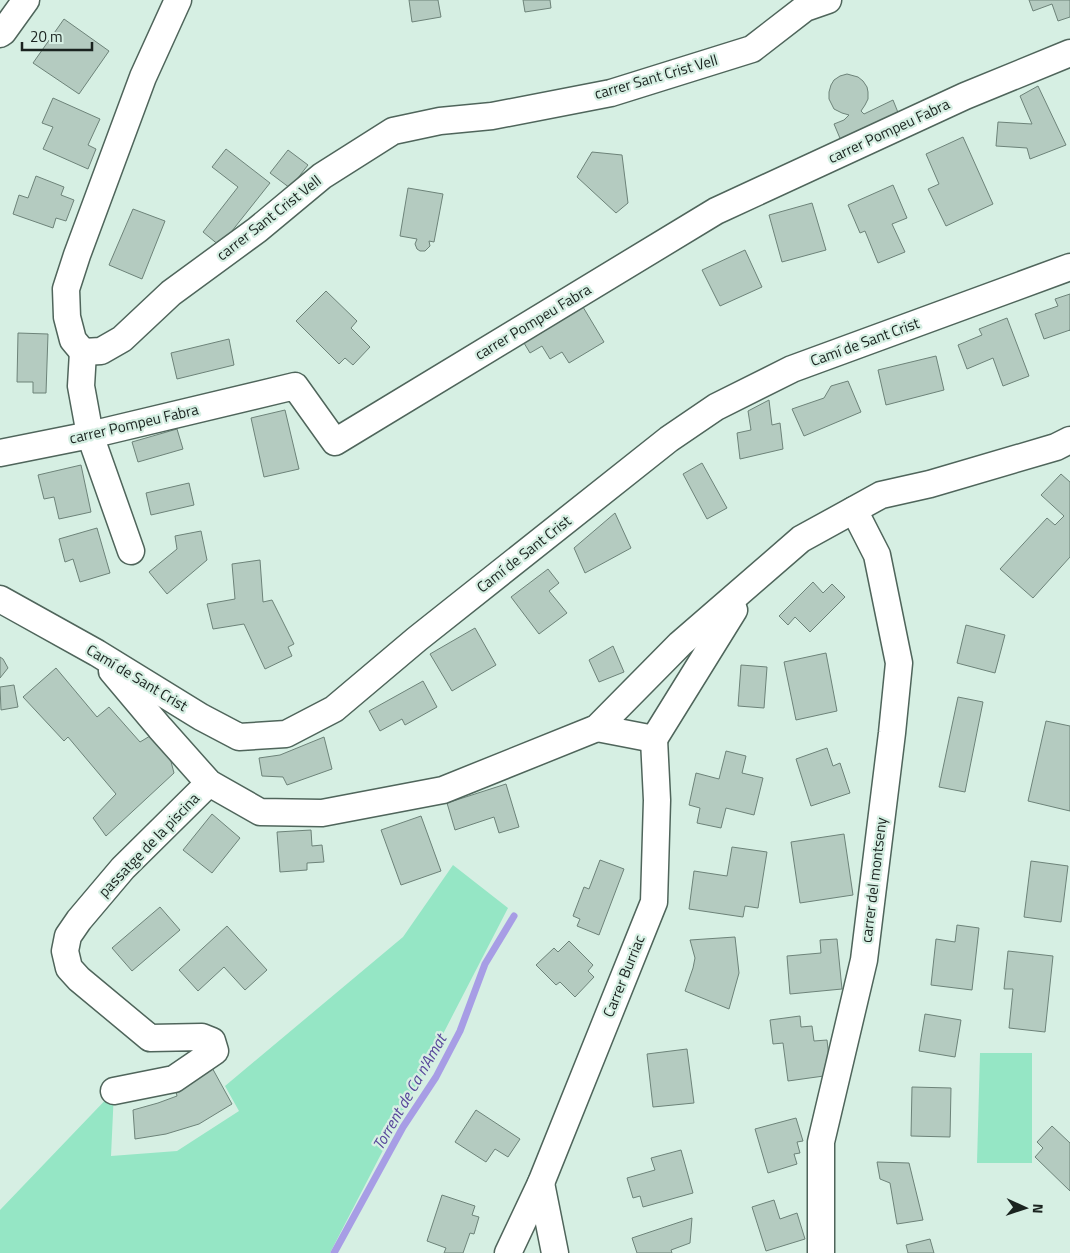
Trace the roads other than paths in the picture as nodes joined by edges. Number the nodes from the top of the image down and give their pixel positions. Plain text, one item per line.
1 (26, 0) edge
2 (178, 0) edge
3 (828, 0) edge
4 (0, 34) edge
5 (1070, 53) edge
6 (1070, 267) edge
7 (83, 352) junction
8 (90, 435) junction
9 (1070, 440) edge
10 (0, 453) edge
11 (854, 510) junction
12 (131, 551) dead end
13 (0, 598) edge
14 (730, 601) junction
15 (97, 653) junction
16 (668, 656) junction
17 (696, 672) junction
18 (597, 728) junction
19 (654, 740) junction
20 (209, 783) junction
21 (114, 1092) dead end
22 (541, 1183) junction
23 (508, 1253) edge
24 (555, 1253) edge
25 (821, 1253) edge

1 - 4 street
2 - 7 street
3 - 7 street, carrer Sant Crist Vell
5 - 8 street, carrer Pompeu Fabra
6 - 15 street, Camí de Sant Crist
7 - 8 street
8 - 10 street, carrer Pompeu Fabra
8 - 12 street
9 - 11 street
11 - 14 street
11 - 25 street, carrer del montseny
13 - 15 street, Camí de Sant Crist
14 - 16 street
14 - 17 street
15 - 20 street
16 - 17 street
16 - 18 street
17 - 19 street
18 - 19 street
18 - 20 street
19 - 22 street, Carrer Burriac
20 - 21 street, passatge de la piscina
22 - 23 street, Carrer Burriac
22 - 24 street

